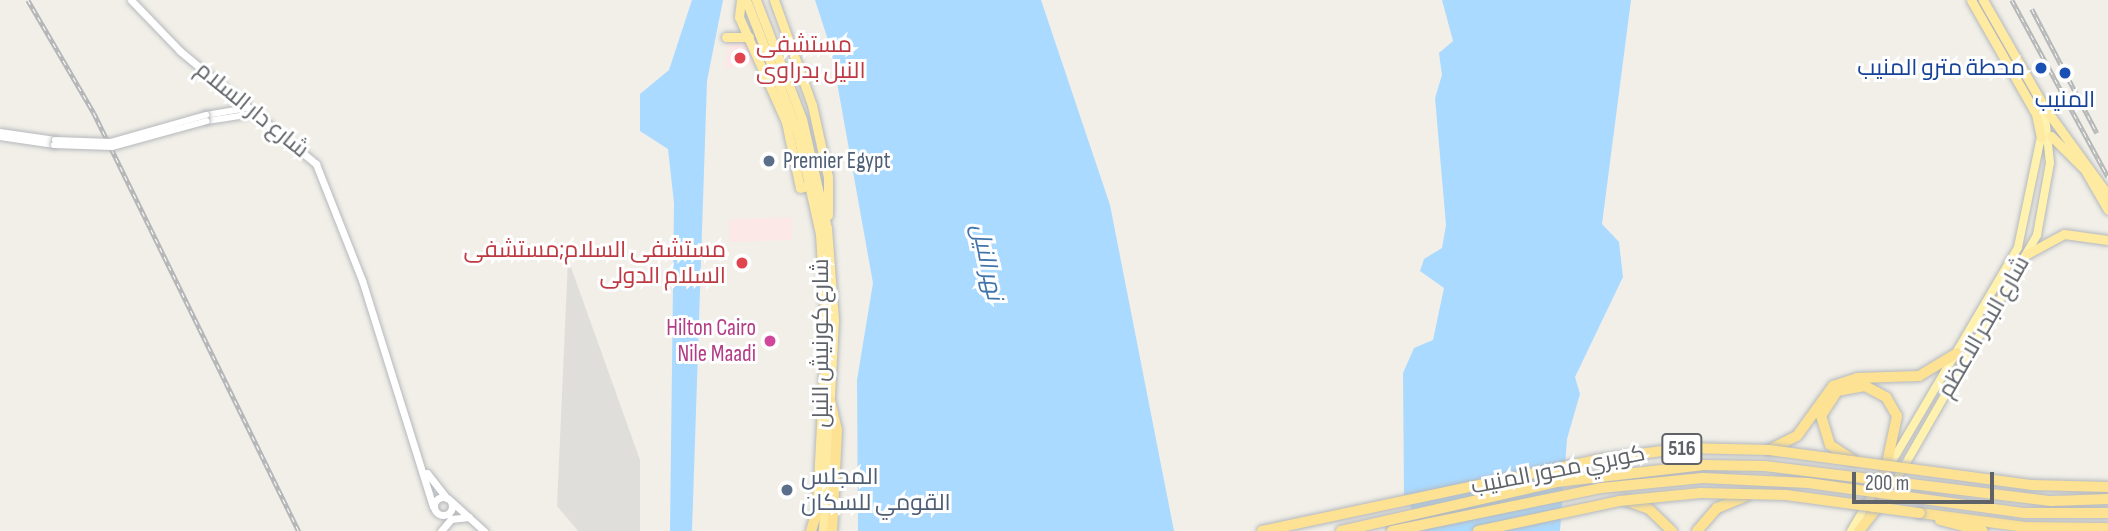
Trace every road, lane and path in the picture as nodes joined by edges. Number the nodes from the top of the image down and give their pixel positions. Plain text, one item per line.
1 (131, 0) edge
2 (743, 0) edge
3 (755, 0) edge
4 (774, 0) edge
5 (1971, 0) edge
6 (1983, 0) edge
7 (726, 37) dead end
8 (749, 37) junction
9 (2044, 107) junction
10 (249, 111) junction
11 (0, 135) edge
12 (2046, 136) junction
13 (806, 146) junction
14 (812, 185) junction
15 (2108, 195) edge
16 (2108, 210) edge
17 (2028, 221) junction
18 (2040, 226) junction
19 (827, 228) junction
20 (2108, 240) edge
21 (2021, 241) junction
22 (2030, 250) junction
23 (1956, 354) junction
24 (830, 400) junction
25 (1927, 406) junction
26 (1936, 412) junction
27 (1918, 420) junction
28 (1927, 425) junction
29 (1769, 450) junction
30 (1854, 461) junction
31 (421, 464) junction
32 (1884, 477) junction
33 (2108, 487) edge
34 (1763, 493) junction
35 (1888, 494) junction
36 (448, 498) junction
37 (2108, 499) edge
38 (1619, 501) junction
39 (434, 508) junction
40 (817, 511) joint
41 (1920, 513) junction
42 (2108, 513) edge
43 (470, 517) junction
44 (2108, 528) edge
45 (1669, 529) edge
46 (440, 531) edge
47 (484, 531) edge
48 (813, 531) edge
49 (824, 531) edge
50 (832, 531) edge
51 (1262, 531) edge
52 (1341, 531) edge
53 (1392, 531) edge
54 (1478, 531) edge
55 (1698, 531) edge
56 (1851, 531) edge
57 (1858, 531) edge
58 (1864, 531) edge
59 (1983, 531) edge

1 - 10 main road, شارع دار السلام
2 - 8 highway
2 - 13 highway, شارع كورنيش النيل
3 - 13 highway, شارع كورنيش النيل
4 - 19 highway
5 - 12 highway
6 - 9 highway
7 - 8 highway
8 - 14 highway
9 - 12 main road, شارع البحر الاعظم
9 - 15 highway
10 - 11 street, bridge
10 - 31 main road, شارع دار السلام
12 - 16 highway
12 - 17 main road, شارع البحر الاعظم
12 - 18 main road, شارع البحر الاعظم
13 - 14 highway, شارع كورنيش النيل
13 - 19 highway, شارع كورنيش النيل
14 - 40 highway, شارع كورنيش النيل
17 - 18 main road
17 - 21 main road, شارع البحر الاعظم
18 - 22 main road, شارع البحر الاعظم
19 - 24 highway, شارع كورنيش النيل
20 - 22 highway
21 - 22 main road
21 - 23 main road, شارع البحر الاعظم
22 - 26 main road, شارع البحر الاعظم
23 - 25 main road, شارع البحر الاعظم
23 - 29 highway
24 - 49 highway, شارع كورنيش النيل
24 - 50 highway
25 - 26 main road
25 - 27 main road, شارع البحر الاعظم
26 - 28 main road, شارع البحر الاعظم
27 - 28 main road
27 - 32 main road, شارع البحر الاعظم
28 - 35 main road, شارع البحر الاعظم
29 - 30 highway, كوبري محور المنيب / 516, bridge
29 - 51 highway, كوبري محور المنيب / 516, bridge
30 - 32 highway
30 - 33 highway, كوبري محور المنيب / 516, bridge
31 - 36 main road, شارع دار السلام
31 - 39 main road, شارع دار السلام
32 - 56 main road, شارع البحر الاعظم
34 - 38 highway, كوبري محور المنيب / 516, bridge
34 - 41 highway, كوبري محور المنيب / 516, bridge
34 - 55 highway, bridge
35 - 57 highway
35 - 58 main road, شارع البحر الاعظم
36 - 39 main road
36 - 39 main road
36 - 43 main road, شارع دار السلام
37 - 52 highway, كوبري محور المنيب / 516, bridge
38 - 45 highway
38 - 54 highway, كوبري محور المنيب / 516, bridge
39 - 46 main road, شارع دار السلام
40 - 48 highway
41 - 44 highway, كوبري محور المنيب / 516
41 - 59 highway
42 - 53 highway, كوبري محور المنيب / 516, bridge
43 - 46 main road
43 - 47 main road, شارع دار السلام

